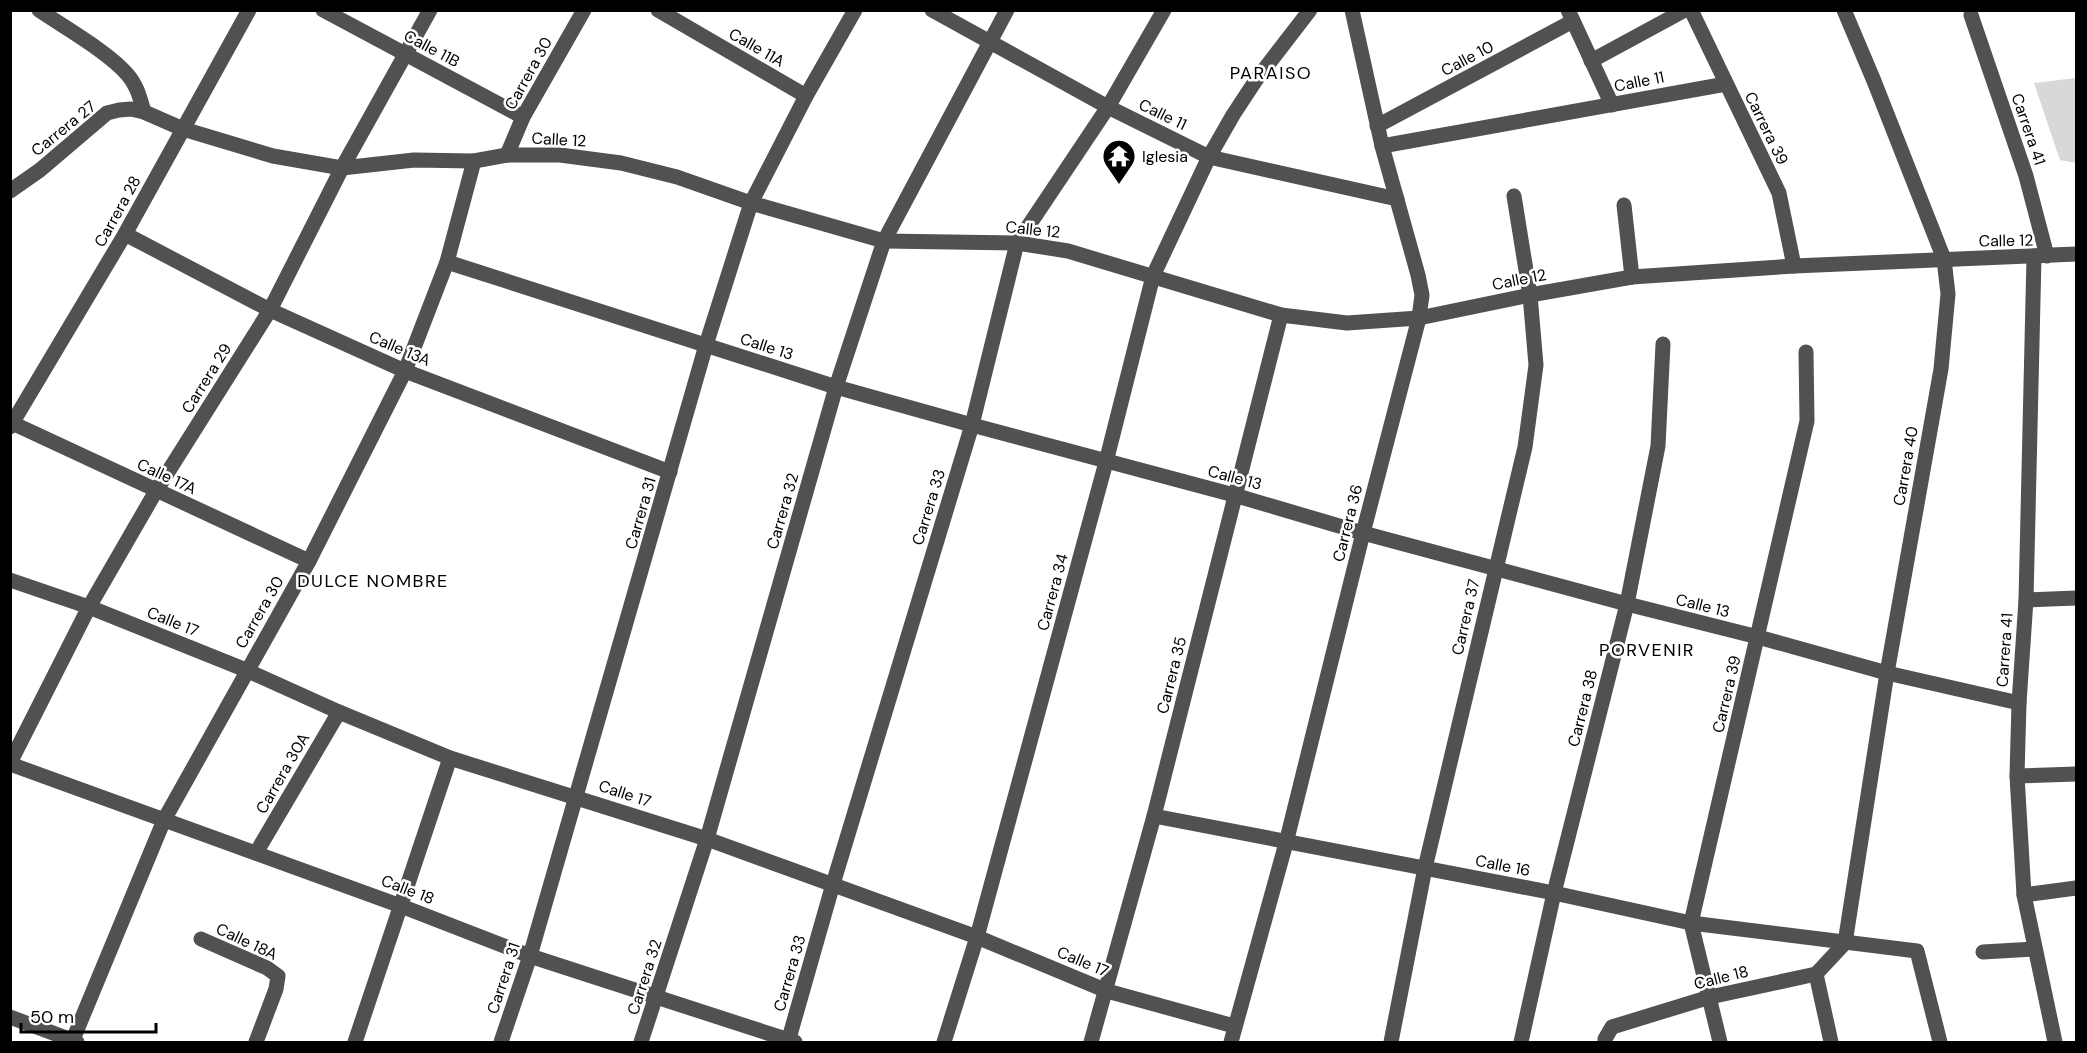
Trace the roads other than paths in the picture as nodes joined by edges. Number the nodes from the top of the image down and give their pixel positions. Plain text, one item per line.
1 (39, 10) edge
2 (249, 10) edge
3 (323, 10) edge
4 (430, 10) edge
5 (584, 10) edge
6 (658, 10) edge
7 (855, 10) edge
8 (932, 10) edge
9 (1007, 10) edge
10 (1164, 10) edge
11 (1352, 10) edge
12 (1685, 10) edge
13 (1691, 10) edge
14 (1844, 10) edge
15 (1305, 12) edge
16 (1971, 15) dead end
17 (61, 16) edge
18 (1570, 16) edge
19 (989, 42) junction
20 (406, 54) junction
21 (1591, 61) junction
22 (1726, 84) junction
23 (806, 96) junction
24 (1612, 105) junction
25 (1108, 107) junction
26 (144, 112) junction
27 (523, 117) junction
28 (1377, 126) junction
29 (183, 129) junction
30 (1382, 146) junction
31 (507, 155) junction
32 (1209, 157) junction
33 (474, 161) junction
34 (342, 168) junction
35 (10, 191) edge
36 (1514, 196) dead end
37 (1397, 198) junction
38 (751, 203) junction
39 (1624, 206) dead end
40 (126, 234) junction
41 (884, 241) junction
42 (1017, 243) junction
43 (2076, 255) edge
44 (2041, 257) junction
45 (1944, 259) junction
46 (447, 262) junction
47 (1794, 266) junction
48 (1153, 276) junction
49 (1632, 277) junction
50 (1530, 295) junction
51 (270, 310) junction
52 (1281, 315) junction
53 (1419, 318) junction
54 (1663, 344) dead end
55 (706, 345) junction
56 (1806, 352) dead end
57 (405, 371) junction
58 (836, 387) junction
59 (11, 424) edge
60 (972, 425) junction
61 (1106, 462) junction
62 (670, 472) junction
63 (156, 491) junction
64 (1234, 495) junction
65 (1363, 533) junction
66 (309, 561) junction
67 (1494, 569) junction
68 (10, 580) edge
69 (2076, 598) edge
70 (2026, 600) junction
71 (1627, 604) junction
72 (89, 608) junction
73 (1758, 637) junction
74 (246, 670) junction
75 (1887, 673) junction
76 (2019, 703) junction
77 (339, 712) junction
78 (450, 758) junction
79 (10, 763) edge
80 (2076, 774) edge
81 (2017, 776) junction
82 (576, 796) junction
83 (1154, 816) junction
84 (164, 820) junction
85 (707, 839) junction
86 (1286, 843) junction
87 (256, 853) junction
88 (1425, 868) junction
89 (832, 884) junction
90 (2076, 888) edge
91 (1554, 893) junction
92 (2024, 895) junction
93 (401, 906) junction
94 (1691, 923) junction
95 (977, 937) junction
96 (201, 939) dead end
97 (1845, 943) junction
98 (2035, 949) junction
99 (1983, 952) dead end
100 (530, 956) junction
101 (1816, 974) junction
102 (1107, 991) junction
103 (657, 997) junction
104 (1710, 997) junction
105 (10, 1017) edge
106 (1234, 1026) junction
107 (74, 1042) edge
108 (256, 1042) edge
109 (355, 1042) edge
110 (501, 1042) edge
111 (641, 1042) edge
112 (790, 1042) edge
113 (944, 1042) edge
114 (1091, 1042) edge
115 (1231, 1042) edge
116 (1391, 1042) edge
117 (1521, 1042) edge
118 (1605, 1042) edge
119 (1720, 1042) edge
120 (1831, 1042) edge
121 (1940, 1042) edge
122 (2055, 1042) edge

1 - 17 street
2 - 29 street, Carrera 28
3 - 20 street, Calle 11B
4 - 20 street, Carrera 29
5 - 27 street, Carrera 30
6 - 23 street, Calle 11A
7 - 23 street, Carrera 31
8 - 19 street, Calle 11
9 - 19 street, Carrera 32
10 - 25 street, Carrera 33
11 - 28 street, Carrera 36
12 - 21 street
13 - 22 street, Carrera 39
14 - 45 street, Carrera 40
15 - 32 street, Carrera 34
16 - 44 street, Carrera 41
17 - 26 street
18 - 21 street
18 - 28 street, Calle 10
19 - 25 street, Calle 11
19 - 41 street, Carrera 32
20 - 27 street, Calle 11B
20 - 34 street, Carrera 29
21 - 24 street
22 - 24 street, Calle 11
22 - 47 street, Carrera 39
23 - 38 street, Carrera 31
24 - 30 street, Calle 11
25 - 32 street, Calle 11
25 - 42 street, Carrera 33
26 - 29 street, Calle 12
26 - 35 street, Carrera 27
27 - 31 street, Carrera 30
28 - 30 street, Carrera 36
29 - 34 street, Calle 12
29 - 40 street, Carrera 28
30 - 37 street, Carrera 36
31 - 33 street, Calle 12
31 - 38 street, Calle 12
32 - 37 street, Calle 11
32 - 48 street, Carrera 34
33 - 34 street, Calle 12
33 - 46 street, Carrera 30
34 - 51 street, Carrera 29
36 - 50 street, Carrera 37
37 - 53 street, Carrera 36
38 - 41 street, Calle 12
38 - 55 street, Carrera 31
39 - 49 street
40 - 51 street, Calle 13A
40 - 59 street, Carrera 28
41 - 42 street, Calle 12
41 - 58 street, Carrera 32
42 - 48 street, Calle 12
42 - 60 street, Carrera 33
43 - 44 street, Calle 12
44 - 45 street, Calle 12
44 - 70 street, Carrera 41
45 - 47 street, Calle 12
45 - 75 street, Carrera 40
46 - 55 street, Calle 13
46 - 57 street, Carrera 30
47 - 49 street, Calle 12
48 - 52 street, Calle 12
48 - 61 street, Carrera 34
49 - 50 street, Calle 12
50 - 53 street, Calle 12
50 - 67 street, Carrera 37
51 - 57 street, Calle 13A
51 - 63 street, Carrera 29
52 - 53 street, Calle 12
52 - 64 street, Carrera 35
53 - 65 street, Carrera 36
54 - 71 street, Carrera 38
55 - 58 street, Calle 13
55 - 62 street, Carrera 31
56 - 73 street, Carrera 39
57 - 62 street, Calle 13A
57 - 66 street, Carrera 30
58 - 60 street, Calle 13
58 - 85 street, Carrera 32
59 - 63 street, Calle 17A
60 - 61 street, Calle 13
60 - 89 street, Carrera 33
61 - 64 street, Calle 13
61 - 95 street, Carrera 34
62 - 82 street, Carrera 31
63 - 66 street, Calle 17A
63 - 72 street, Carrera 29
64 - 65 street, Calle 13
64 - 83 street, Carrera 35
65 - 67 street, Calle 13
65 - 86 street, Carrera 36
66 - 74 street, Carrera 30
67 - 71 street, Calle 13
67 - 88 street, Carrera 37
68 - 72 street, Calle 17
69 - 70 street
70 - 76 street, Carrera 41
71 - 73 street, Calle 13
71 - 91 street, Carrera 38
72 - 74 street, Calle 17
72 - 79 street, Carrera 29
73 - 75 street, Calle 13
73 - 94 street, Carrera 39
74 - 77 street, Calle 17
74 - 84 street, Carrera 30
75 - 76 street, Calle 13
75 - 97 street, Carrera 40
76 - 81 street, Carrera 41
77 - 78 street, Calle 17
77 - 87 street, Carrera 30A
78 - 82 street, Calle 17
78 - 93 street
79 - 84 street, Calle 18
80 - 81 street
81 - 92 street, Carrera 41
82 - 85 street, Calle 17
82 - 100 street, Carrera 31
83 - 86 street, Calle 16
83 - 102 street, Carrera 35
84 - 87 street, Calle 18
84 - 107 street, Carrera 30
85 - 89 street, Calle 17
85 - 103 street, Carrera 32
86 - 88 street, Calle 16
86 - 106 street, Carrera 36
87 - 93 street, Calle 18
88 - 91 street, Calle 16
88 - 116 street, Carrera 37
89 - 95 street, Calle 17
89 - 112 street, Carrera 33
90 - 92 street
91 - 94 street, Calle 16
91 - 117 street, Carrera 38
92 - 98 street, Carrera 41
93 - 100 street, Calle 18
93 - 109 street
94 - 97 street, Calle 16
94 - 104 street, Carrera 39
95 - 102 street, Calle 17
95 - 113 street, Carrera 34
96 - 108 street, Calle 18A
97 - 101 street
97 - 121 street, Calle 16
98 - 99 street
98 - 122 street, Carrera 41
100 - 103 street, Calle 18
100 - 110 street, Carrera 31
101 - 104 street, Calle 18
101 - 120 street
102 - 106 street, Calle 17
102 - 114 street, Carrera 35
103 - 111 street, Carrera 32
103 - 112 street, Calle 18
104 - 118 street, Calle 18
104 - 119 street, Carrera 39
105 - 107 street
106 - 115 street, Carrera 36

